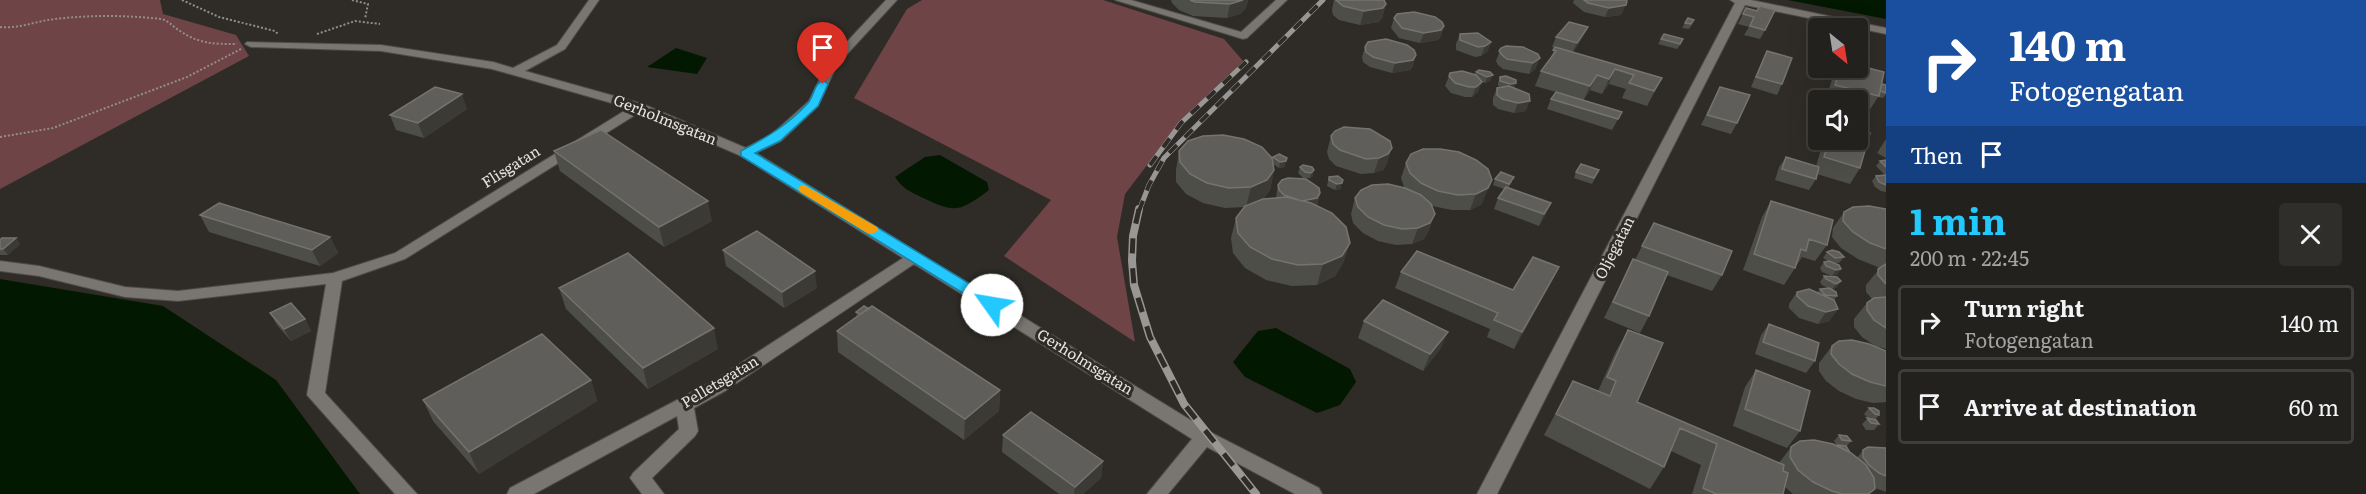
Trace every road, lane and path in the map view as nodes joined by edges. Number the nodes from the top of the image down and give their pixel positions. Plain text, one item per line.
1 (182, 0) edge
2 (352, 0) edge
3 (594, 0) edge
4 (892, 0) edge
5 (1120, 0) edge
6 (1282, 0) edge
7 (1739, 1) edge
8 (365, 19) junction
9 (380, 24) dead end
10 (0, 27) edge
11 (1886, 30) edge
12 (251, 44) junction
13 (292, 46) junction
14 (516, 71) junction
15 (639, 107) junction
16 (0, 137) edge
17 (746, 153) junction
18 (915, 257) junction
19 (0, 266) edge
20 (335, 278) junction
21 (684, 404) junction
22 (1204, 437) junction
23 (407, 494) edge
24 (517, 494) edge
25 (654, 494) edge
26 (1157, 494) edge
27 (1312, 494) edge
28 (1487, 494) edge

1 - 13 path
2 - 8 path
3 - 14 lane
4 - 17 lane
5 - 6 lane
7 - 11 lane
7 - 28 lane, Oljegatan
8 - 9 path
8 - 13 path
10 - 12 path
12 - 13 lane, Gerholmsgatan
12 - 16 path
13 - 14 lane, Gerholmsgatan
14 - 15 lane, Gerholmsgatan
15 - 17 lane, Gerholmsgatan
15 - 20 lane, Flisgatan
17 - 18 lane, Gerholmsgatan
18 - 21 lane, Pelletsgatan
18 - 22 lane, Gerholmsgatan
19 - 20 lane, Flisgatan
20 - 23 lane
21 - 24 lane, Pelletsgatan
21 - 25 lane
22 - 26 lane
22 - 27 lane, Gerholmsgatan

